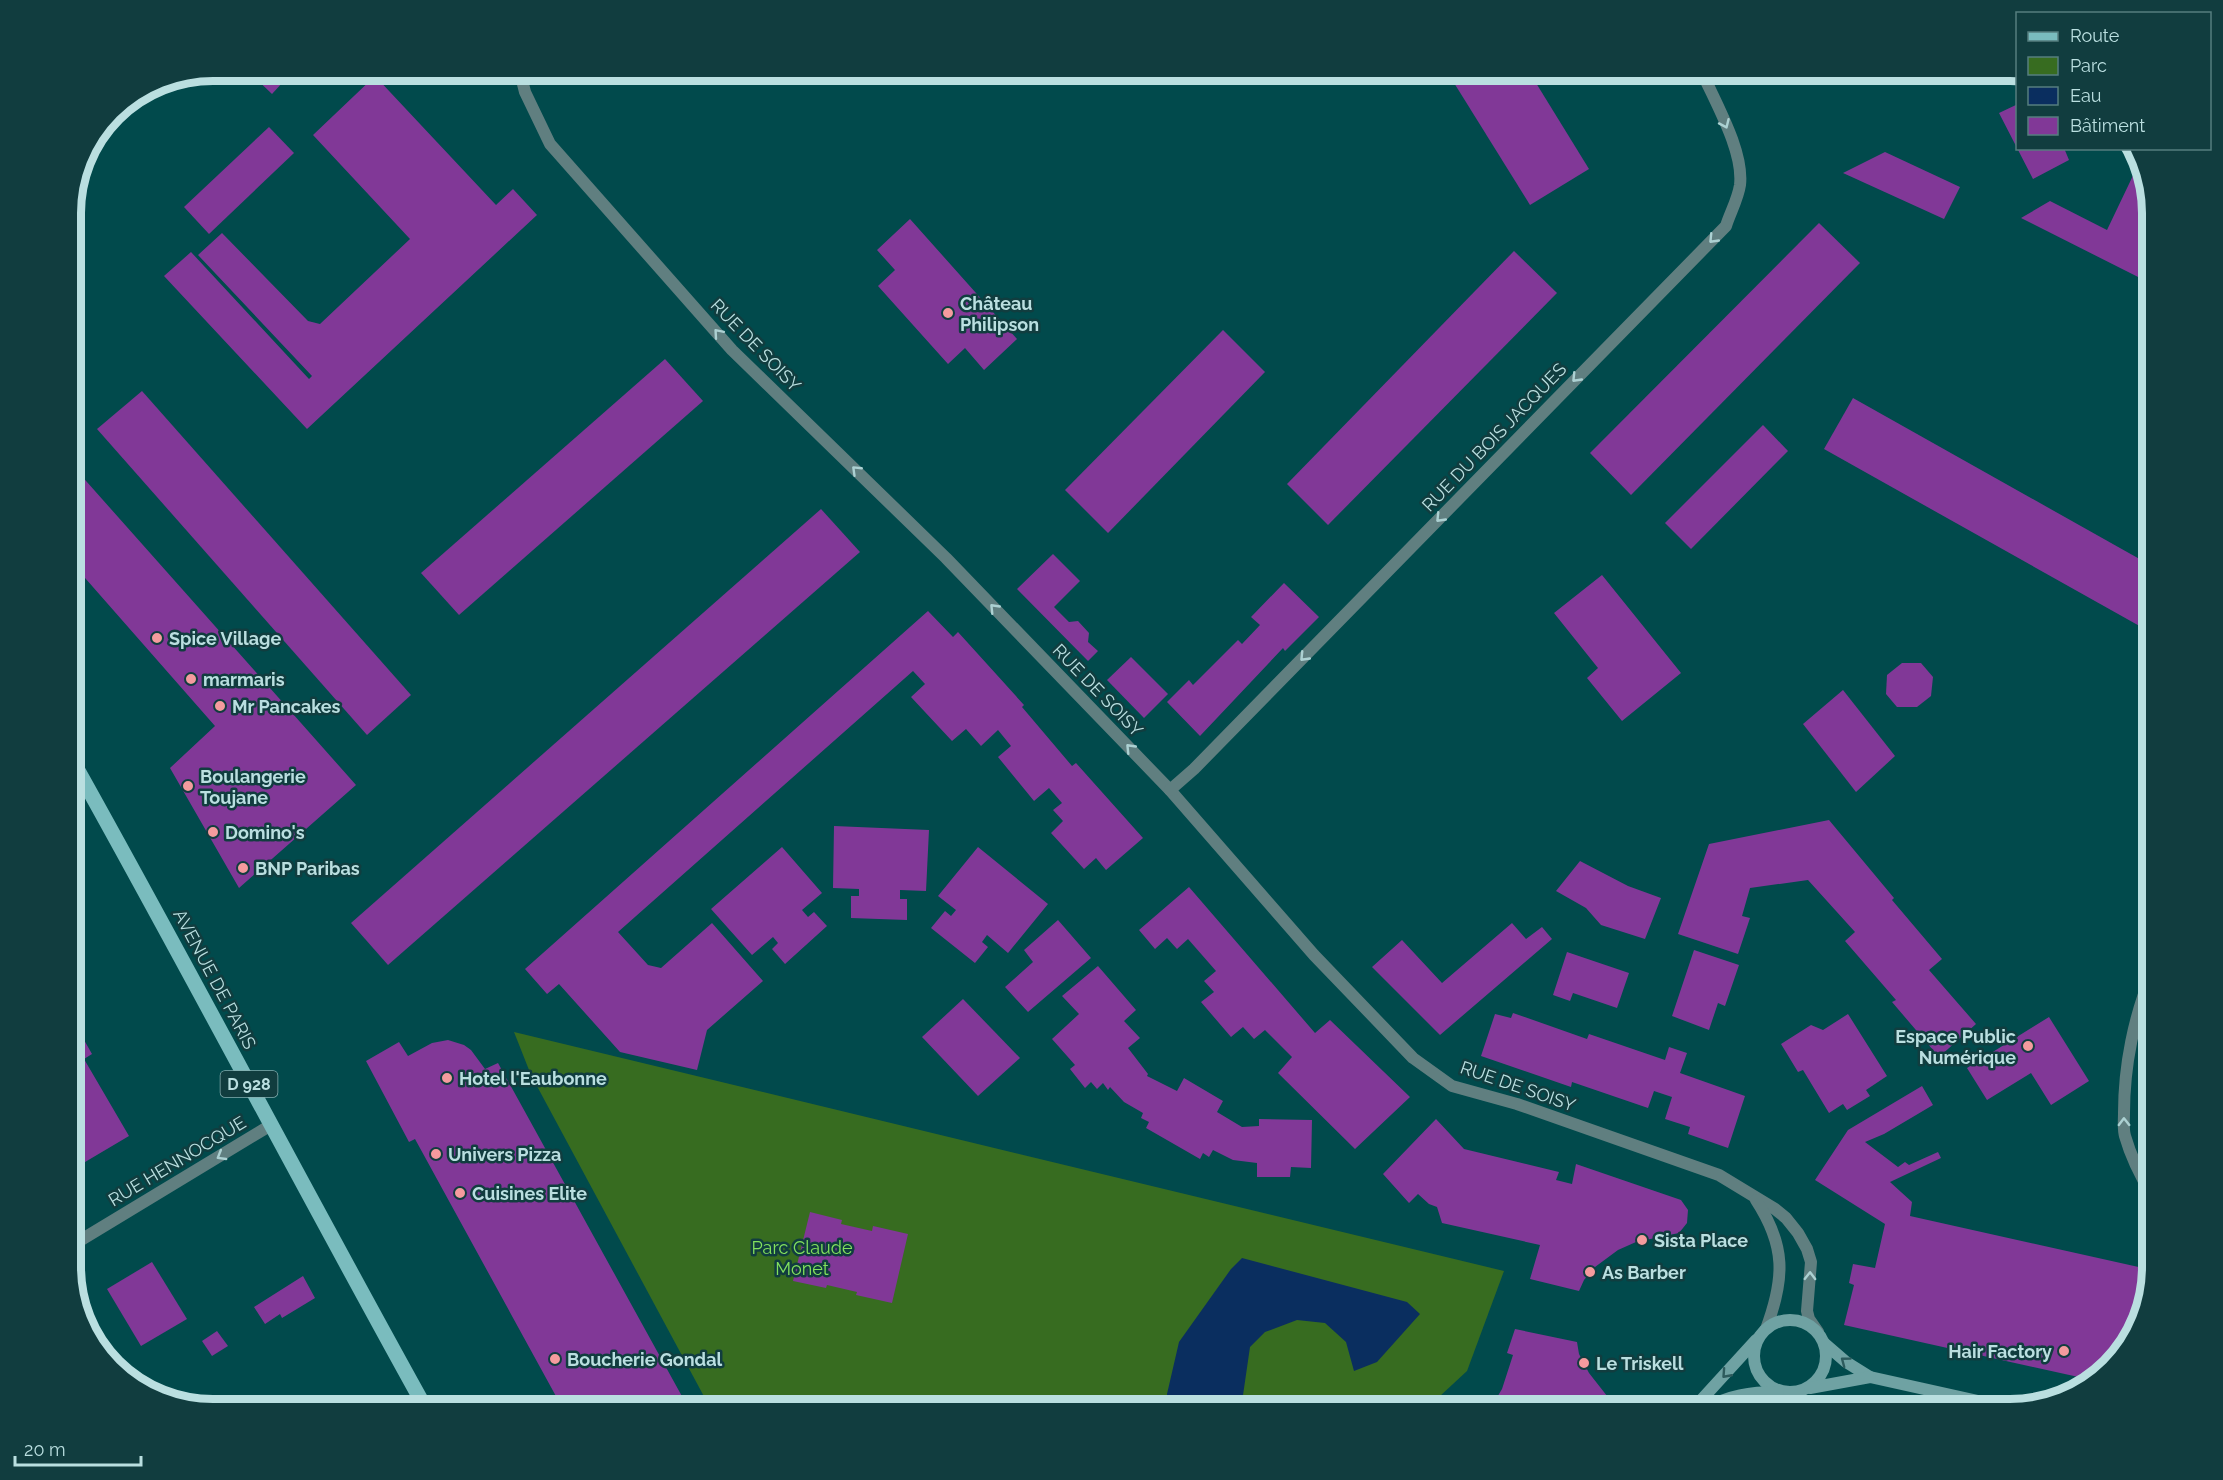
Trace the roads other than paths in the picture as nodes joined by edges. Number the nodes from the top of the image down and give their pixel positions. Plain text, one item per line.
1 (523, 81) edge
2 (1706, 81) edge
3 (81, 776) edge
4 (1170, 790) junction
5 (2142, 1000) edge
6 (271, 1125) junction
7 (2142, 1180) edge
8 (1756, 1199) junction
9 (81, 1240) edge
10 (1762, 1333) junction
11 (1820, 1337) junction
12 (1870, 1377) junction
13 (1805, 1390) junction
14 (1782, 1392) junction
15 (420, 1399) edge
16 (1703, 1399) edge
17 (1725, 1399) edge
18 (1969, 1399) edge

4 -> 1 street, RUE DE SOISY
2 -> 4 street, RUE DU BOIS JACQUES
3 - 6 main road, AVENUE DE PARIS / D 928
4 - 8 street, RUE DE SOISY
7 -> 5 street
6 -> 9 street, RUE HENNOCQUE
6 - 15 main road, AVENUE DE PARIS / D 928
8 - 10 street
11 -> 8 street, RUE DE SOISY
10 - 11 street
10 - 14 street
10 -> 16 street
12 -> 11 street
11 - 13 street
12 - 13 street
12 - 18 street
13 - 14 street
14 - 17 street

